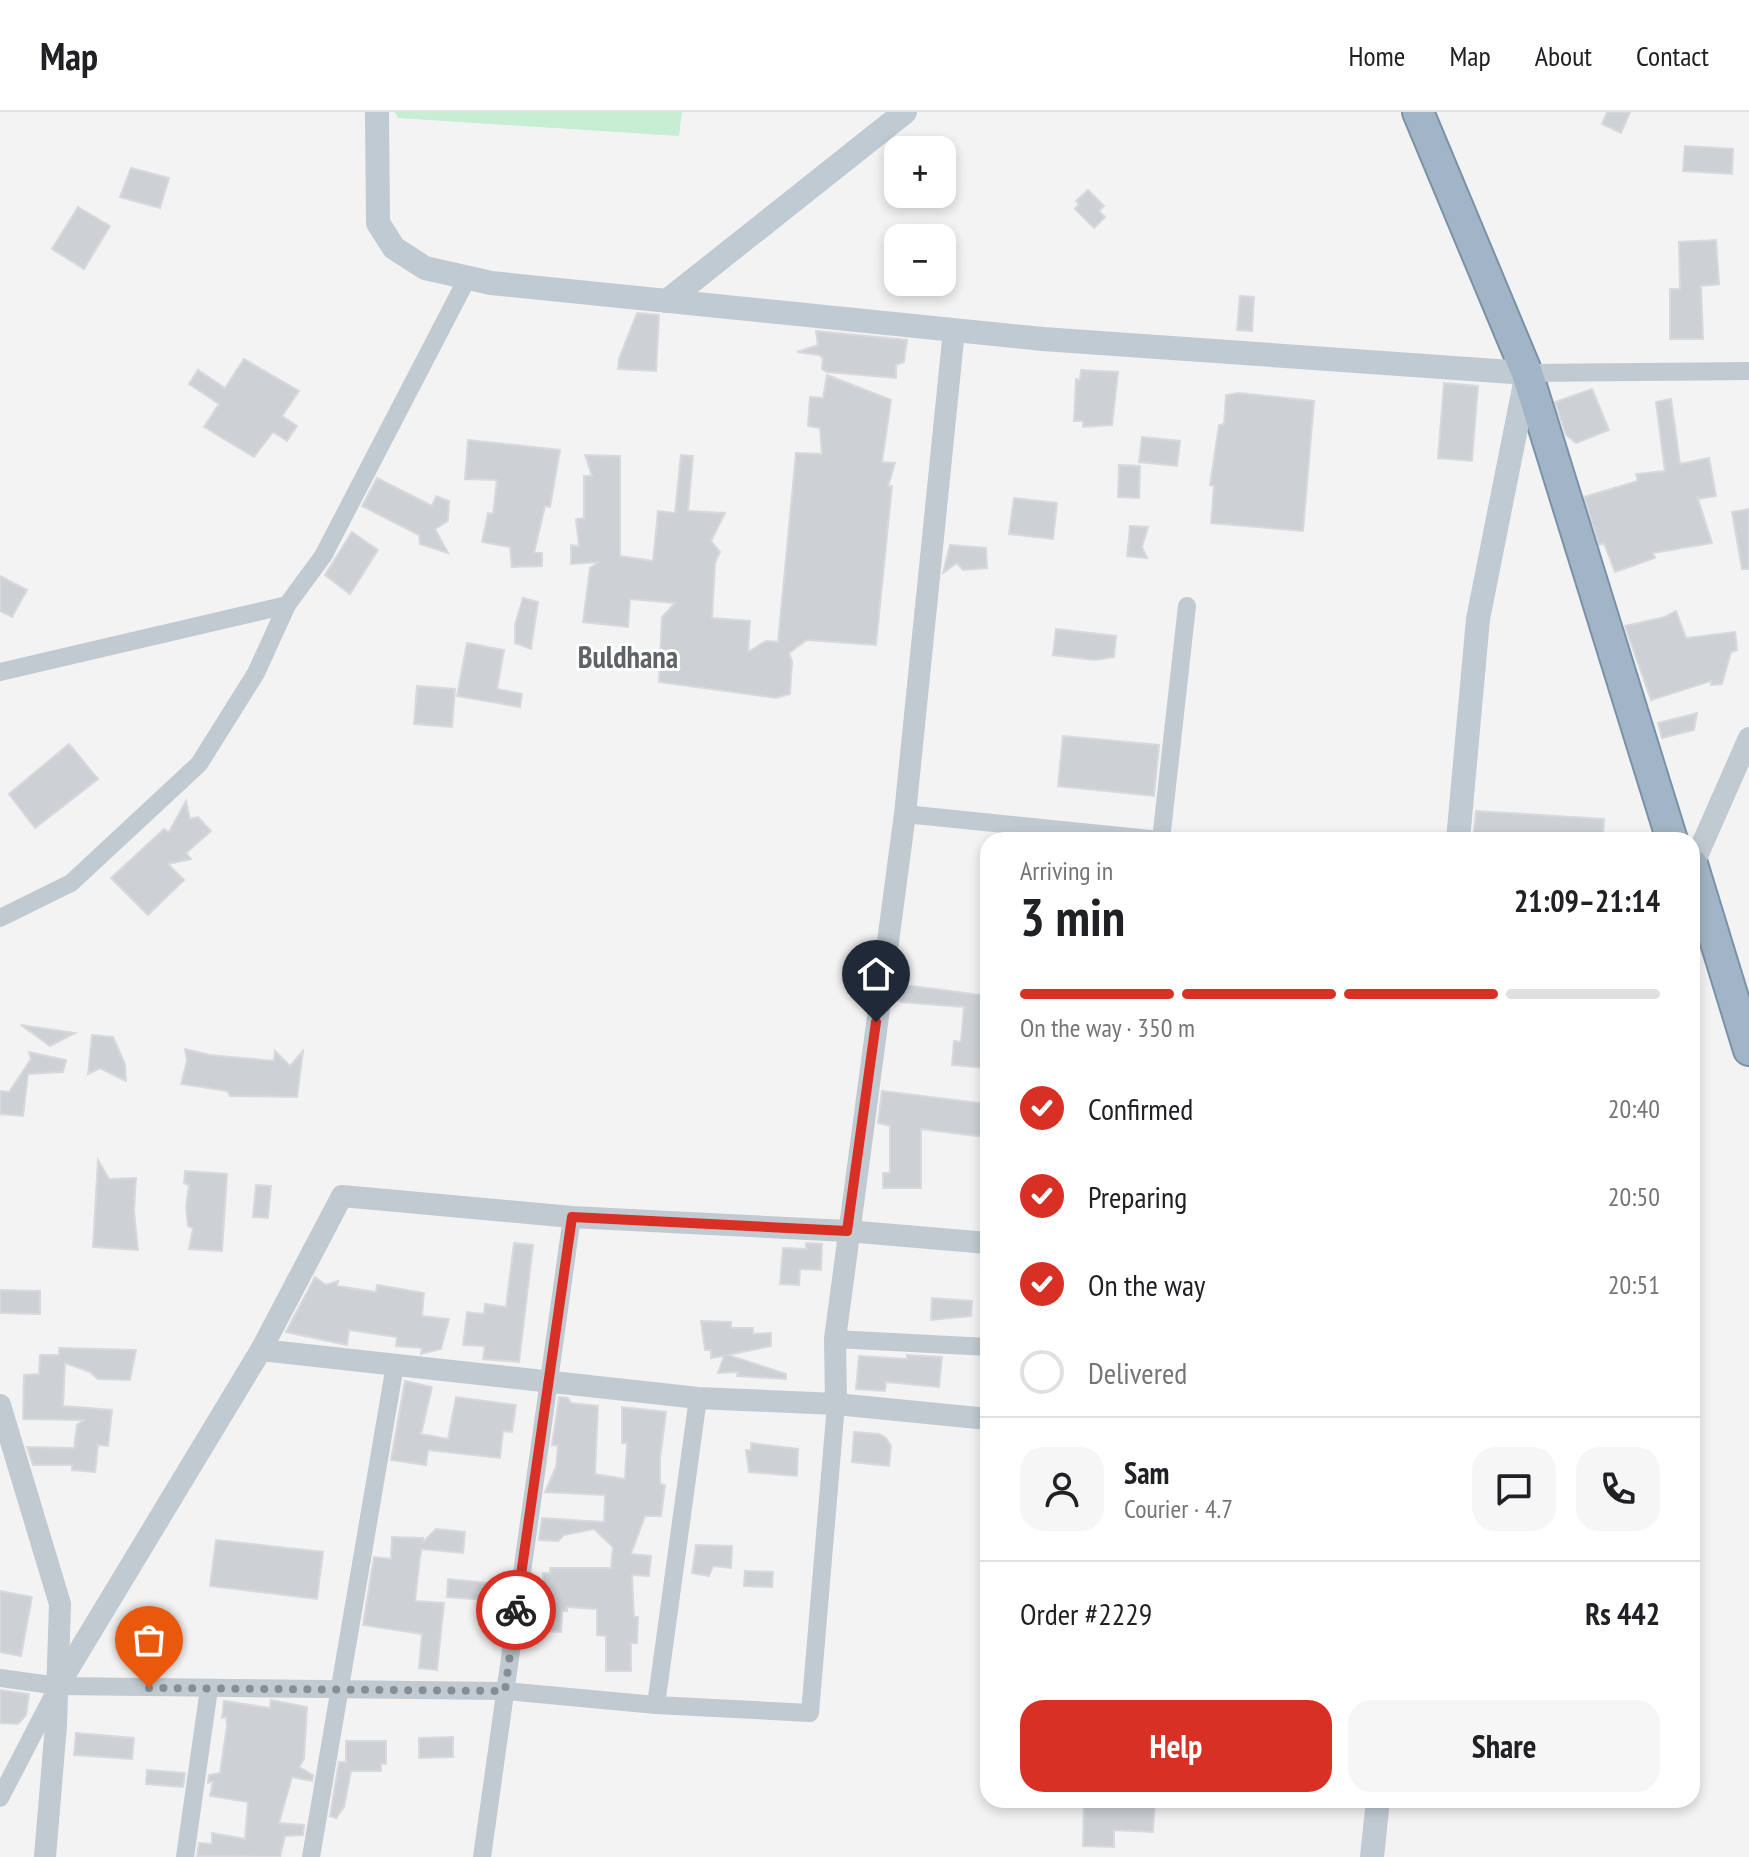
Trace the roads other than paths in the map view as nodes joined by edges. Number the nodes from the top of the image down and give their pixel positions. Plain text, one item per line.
1 (377, 112) edge
2 (905, 112) edge
3 (1418, 112) edge
4 (468, 277) junction
5 (667, 301) junction
6 (954, 330) junction
7 (1749, 371) edge
8 (1527, 373) junction
9 (287, 605) junction
10 (1187, 606) dead end
11 (0, 672) edge
12 (1749, 738) edge
13 (905, 814) junction
14 (1082, 832) edge
15 (1161, 832) edge
16 (1459, 832) edge
17 (1670, 832) edge
18 (1700, 846) edge
19 (1700, 890) edge
20 (0, 918) edge
21 (1749, 1050) edge
22 (572, 1217) junction
23 (847, 1231) junction
24 (980, 1242) edge
25 (835, 1339) junction
26 (980, 1347) edge
27 (261, 1350) junction
28 (395, 1365) junction
29 (547, 1380) junction
30 (698, 1398) junction
31 (836, 1404) junction
32 (0, 1405) edge
33 (980, 1418) edge
34 (0, 1678) edge
35 (58, 1686) junction
36 (209, 1689) junction
37 (342, 1691) junction
38 (505, 1691) junction
39 (656, 1705) junction
40 (0, 1798) edge
41 (1377, 1808) edge
42 (45, 1857) edge
43 (185, 1857) edge
44 (311, 1857) edge
45 (482, 1857) edge
46 (1372, 1857) edge

1 - 4 main road
2 - 5 main road
3 - 8 highway
4 - 5 main road
4 - 9 street
5 - 6 main road
6 - 8 main road
6 - 13 street
7 - 8 street
8 - 16 main road
8 - 17 highway
9 - 11 street
9 - 20 street
10 - 15 street
12 - 18 street
13 - 14 street
13 - 23 street
19 - 21 highway
22 - 23 street
22 - 27 street
22 - 29 street
23 - 24 street
23 - 25 street
25 - 26 street
25 - 31 street
27 - 28 street
27 - 35 street
28 - 29 street
28 - 37 street
29 - 30 street
29 - 38 street
30 - 31 street
30 - 39 street
31 - 33 street
31 - 39 street
32 - 35 street
34 - 35 street
35 - 36 street
35 - 40 street
35 - 42 street
36 - 37 street
36 - 43 street
37 - 38 street
37 - 44 street
38 - 39 street
38 - 45 street
41 - 46 main road

